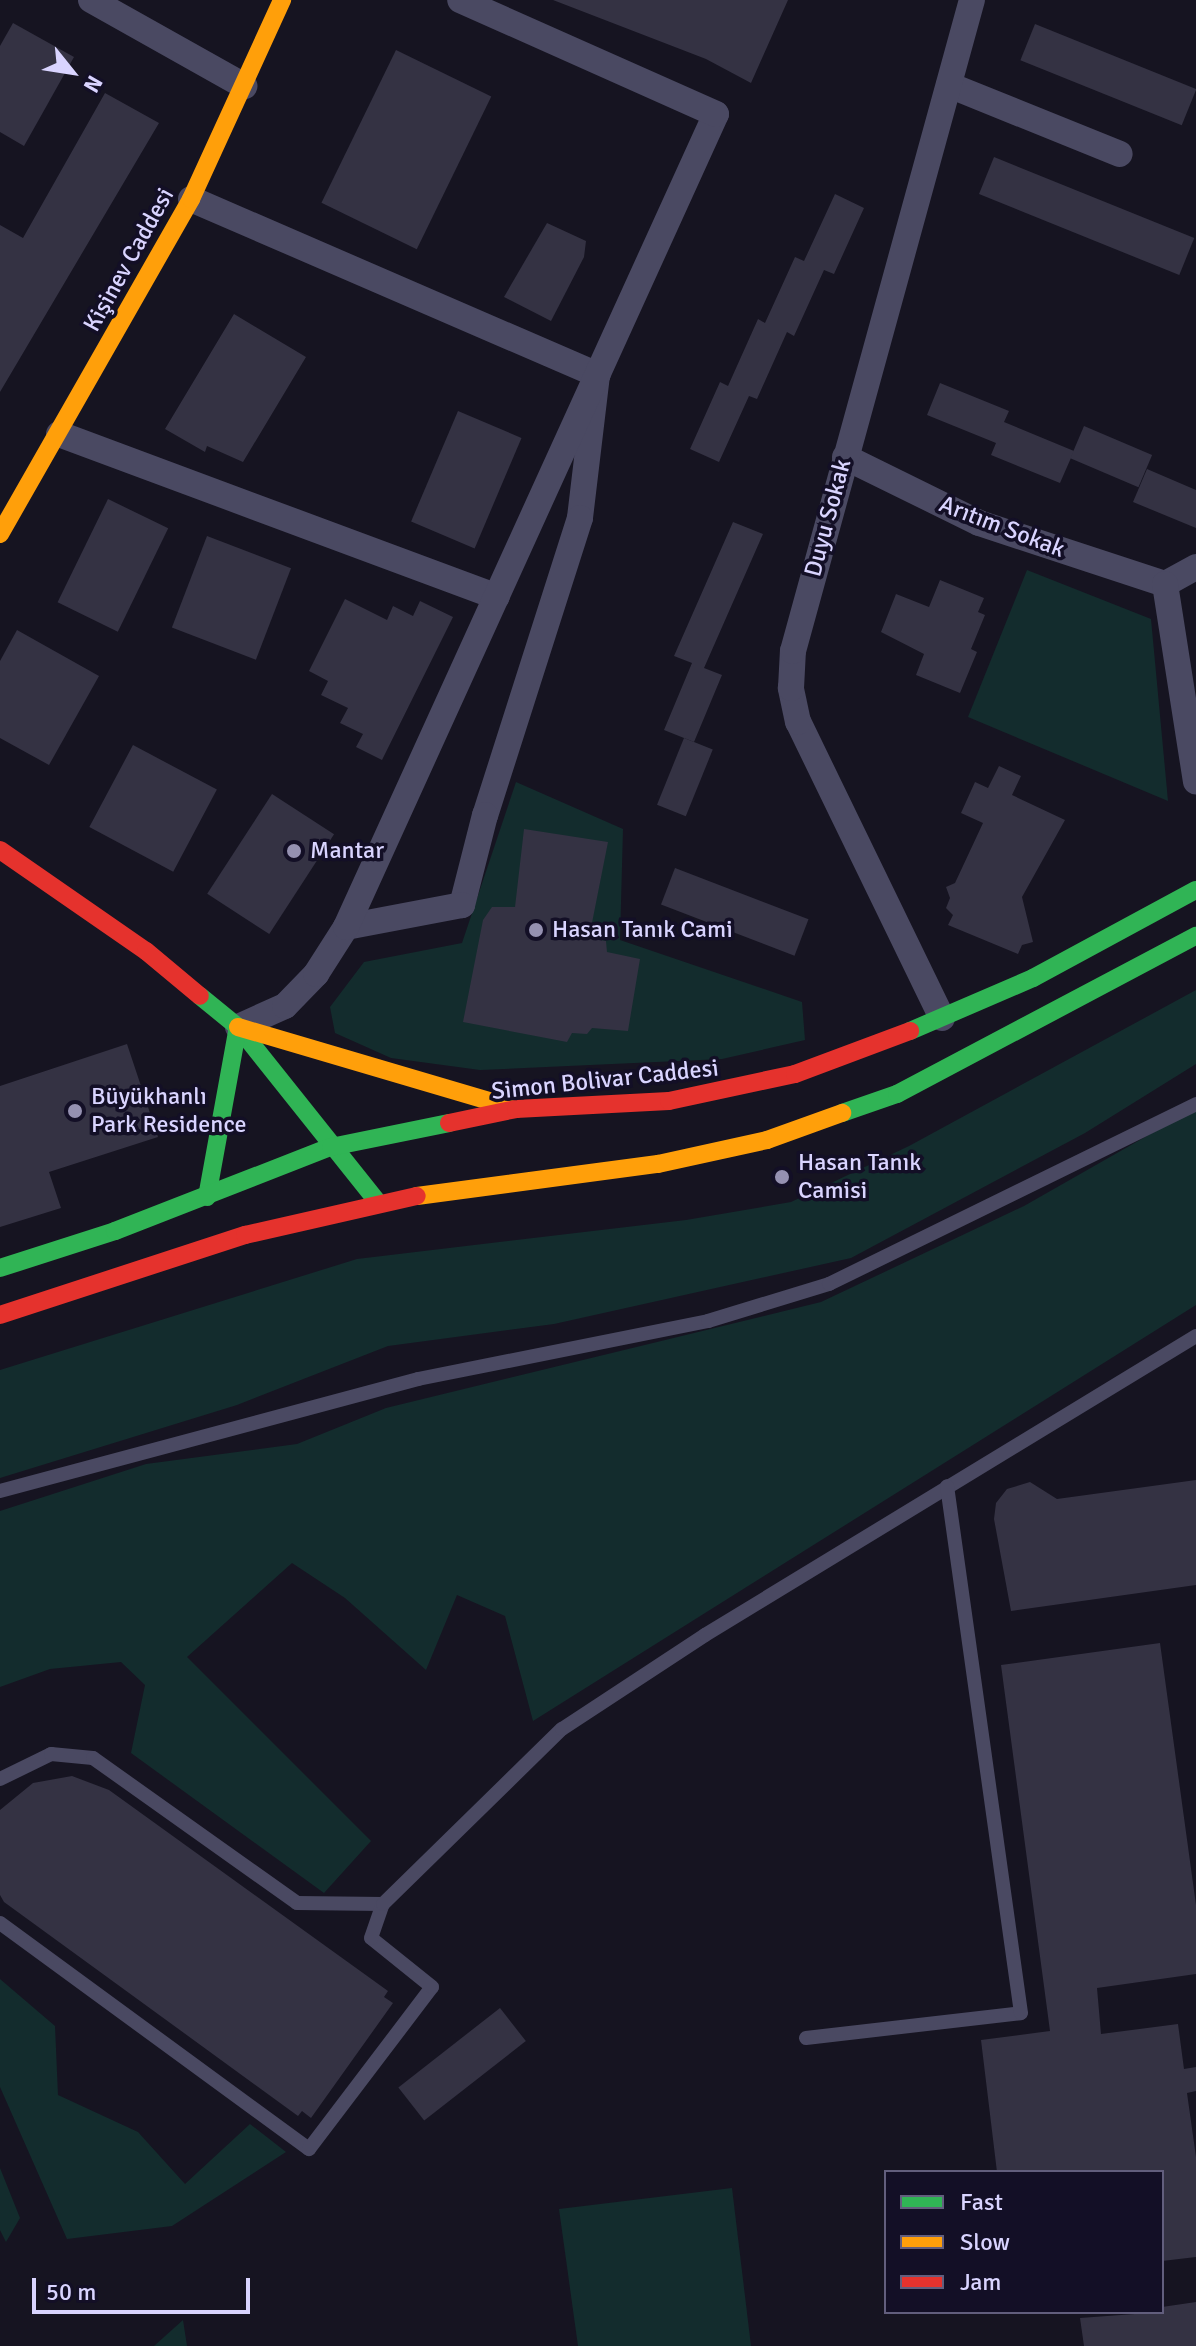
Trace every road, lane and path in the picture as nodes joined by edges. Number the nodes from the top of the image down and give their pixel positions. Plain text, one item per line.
1 (91, 0) edge
2 (282, 0) edge
3 (460, 0) edge
4 (972, 0) edge
5 (949, 85) junction
6 (244, 86) junction
7 (1120, 154) dead end
8 (191, 199) junction
9 (597, 375) junction
10 (59, 434) junction
11 (845, 457) junction
12 (0, 534) edge
13 (1196, 567) edge
14 (1165, 584) junction
15 (497, 597) junction
16 (1196, 782) edge
17 (0, 850) edge
18 (1196, 890) edge
19 (346, 927) junction
20 (1196, 936) edge
21 (942, 1018) junction
22 (238, 1027) junction
23 (1196, 1104) edge
24 (516, 1109) junction
25 (331, 1147) junction
26 (207, 1197) junction
27 (377, 1201) junction
28 (0, 1268) edge
29 (0, 1315) edge
30 (1196, 1336) edge
31 (947, 1486) junction
32 (0, 1491) edge
33 (0, 1779) edge
34 (383, 1904) junction
35 (0, 1923) edge
36 (806, 2038) dead end

1 - 6 street
2 - 6 main road, Kişinev Caddesi
3 - 9 street
4 - 5 street, Duyu Sokak
5 - 7 street
5 - 11 street, Duyu Sokak
6 - 8 main road, Kişinev Caddesi
8 - 9 street
8 - 10 main road, Kişinev Caddesi
9 - 15 street
9 - 19 street
10 - 12 main road, Kişinev Caddesi
10 - 15 street
11 - 14 street, Arıtım Sokak
11 - 21 street, Duyu Sokak
13 - 14 street
14 - 16 street
15 - 19 street
17 - 22 main road
18 - 21 main road, Simon Bolivar Caddesi
19 - 22 street
20 - 27 main road
21 - 24 main road, Simon Bolivar Caddesi
22 - 24 main road
22 - 25 main road
22 - 26 main road
23 - 32 lane
24 - 25 main road, Simon Bolivar Caddesi
25 - 26 main road, Simon Bolivar Caddesi
25 - 27 main road
26 - 28 main road, Simon Bolivar Caddesi
27 - 29 main road
30 - 31 lane
31 - 34 lane
31 - 36 lane
33 - 34 lane
34 - 35 lane

